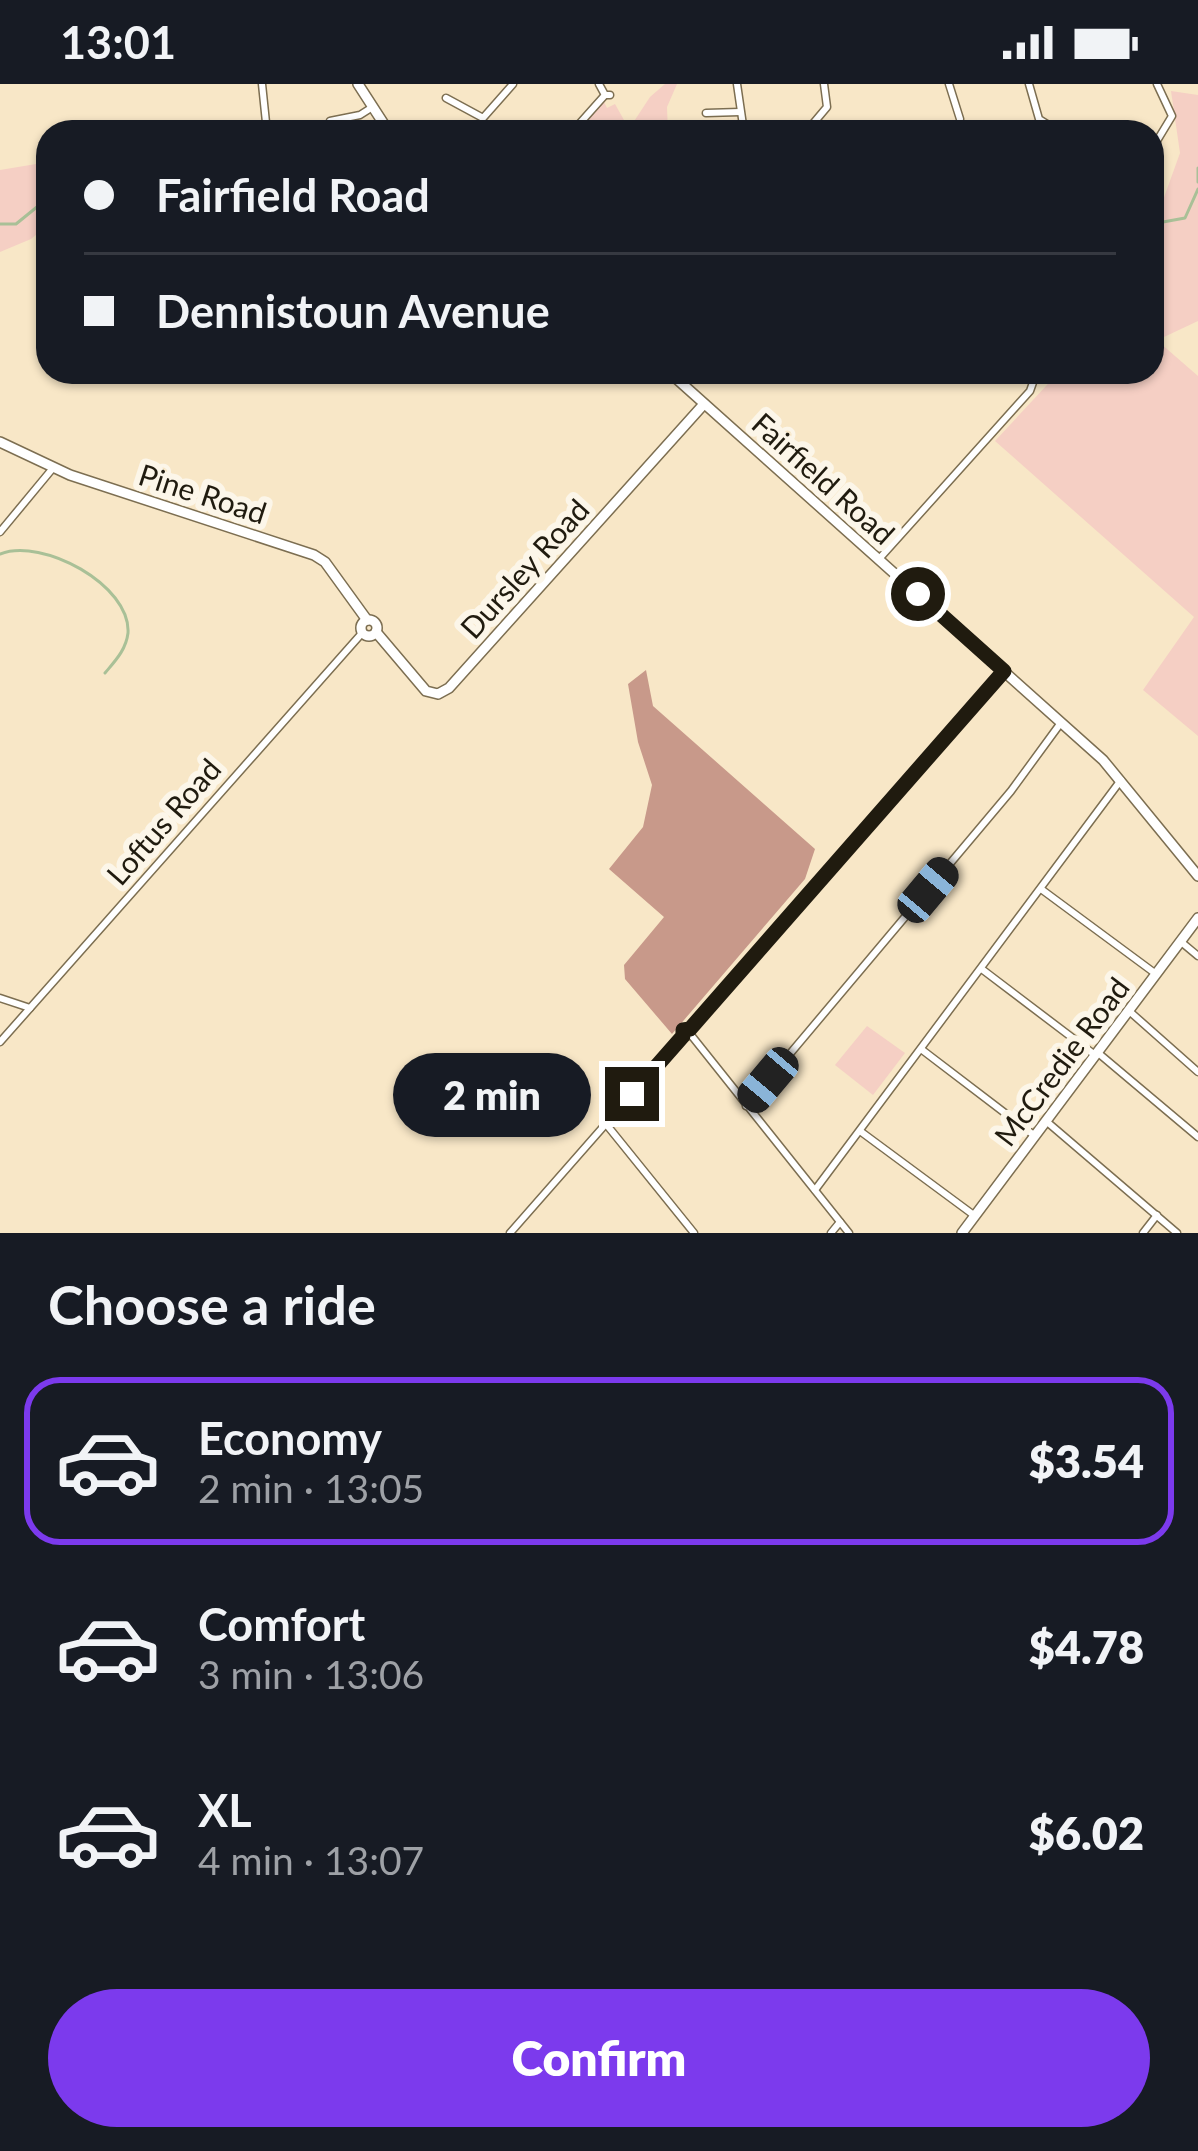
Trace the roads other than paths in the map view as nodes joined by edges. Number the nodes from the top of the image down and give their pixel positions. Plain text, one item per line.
1 (262, 84) edge
2 (358, 84) edge
3 (513, 84) edge
4 (599, 84) edge
5 (737, 84) edge
6 (824, 84) edge
7 (949, 84) edge
8 (1029, 84) edge
9 (1157, 84) edge
10 (446, 98) dead end
11 (371, 108) junction
12 (740, 112) junction
13 (706, 113) dead end
14 (960, 119) dead end
15 (266, 120) edge
16 (335, 120) edge
17 (380, 120) edge
18 (583, 120) edge
19 (742, 120) edge
20 (816, 120) edge
21 (1041, 120) edge
22 (1164, 131) edge
23 (682, 384) edge
24 (1032, 384) edge
25 (704, 404) junction
26 (0, 442) edge
27 (53, 468) junction
28 (0, 532) edge
29 (879, 559) junction
30 (367, 620) junction
31 (363, 632) junction
32 (376, 632) junction
33 (1004, 671) junction
34 (1062, 722) junction
35 (1120, 780) junction
36 (1178, 850) junction
37 (1198, 865) edge
38 (1198, 876) edge
39 (1041, 889) junction
40 (1198, 918) edge
41 (1180, 941) junction
42 (1198, 956) edge
43 (982, 970) junction
44 (1156, 974) junction
45 (0, 998) edge
46 (30, 1008) junction
47 (1128, 1010) junction
48 (688, 1033) junction
49 (0, 1042) edge
50 (922, 1049) junction
51 (1096, 1053) junction
52 (1198, 1072) edge
53 (746, 1106) junction
54 (1046, 1121) junction
55 (606, 1124) junction
56 (860, 1131) junction
57 (1035, 1136) junction
58 (1198, 1138) edge
59 (815, 1190) junction
60 (1157, 1215) junction
61 (975, 1216) junction
62 (840, 1222) junction
63 (510, 1233) edge
64 (694, 1233) edge
65 (831, 1233) edge
66 (849, 1233) edge
67 (962, 1233) edge
68 (1143, 1233) edge
69 (1178, 1233) edge

1 - 15 street
2 - 11 main road
3 - 10 street
4 - 18 street
5 - 12 street
6 - 20 street
7 - 14 street
8 - 21 street
9 - 22 street
11 - 16 street
11 - 17 main road
12 - 13 street
12 - 19 street
23 - 25 main road, Fairfield Road
24 - 29 street
25 - 29 main road, Fairfield Road
25 - 32 main road, Dursley Road
26 - 27 main road, Pine Road
27 - 28 street
27 - 30 main road, Pine Road
29 - 33 main road, Fairfield Road
30 - 31 main road
30 - 32 main road
31 - 32 main road
31 - 46 street, Loftus Road
33 - 34 main road, Fairfield Road
33 - 48 street
34 - 35 main road, Fairfield Road
34 - 53 street
35 - 36 main road, Fairfield Road
35 - 39 street
36 - 37 main road
36 - 38 main road, Fairfield Road
39 - 43 street
39 - 44 street
40 - 41 main road, McCredie Road
41 - 42 street
41 - 44 main road, McCredie Road
43 - 50 street
43 - 51 street
44 - 47 main road, McCredie Road
45 - 46 street
46 - 49 street, Loftus Road
47 - 51 main road, McCredie Road
47 - 52 street
48 - 53 street
48 - 55 street
50 - 56 street
50 - 57 street
51 - 54 main road, McCredie Road
51 - 58 street
53 - 59 street
54 - 57 main road, McCredie Road
54 - 60 street
55 - 63 street
55 - 64 street
56 - 59 street
56 - 61 street
57 - 61 main road, McCredie Road
59 - 62 street
60 - 68 street
60 - 69 street
61 - 67 main road, McCredie Road
62 - 65 street
62 - 66 street

